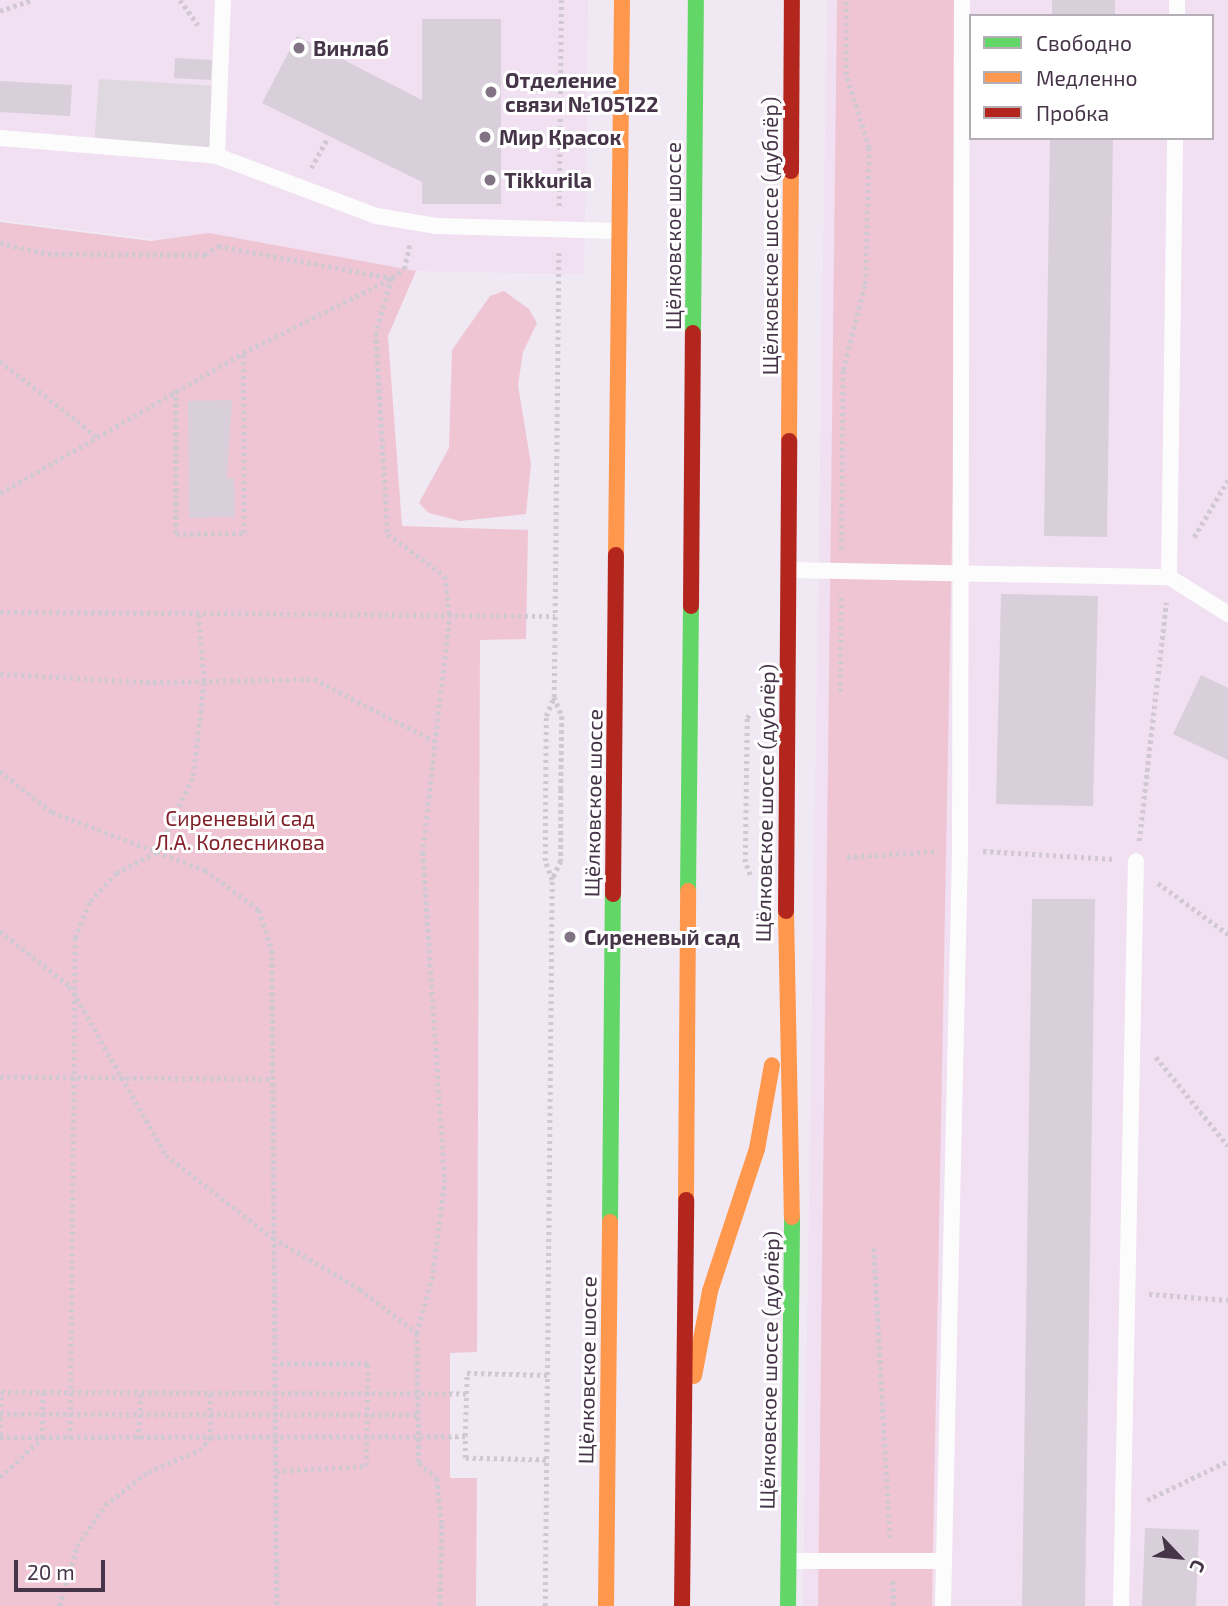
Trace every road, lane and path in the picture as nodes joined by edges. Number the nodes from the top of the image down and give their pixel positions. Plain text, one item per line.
1 (32, 0) edge
2 (223, 0) edge
3 (561, 0) edge
4 (622, 0) edge
5 (696, 0) edge
6 (792, 0) edge
7 (846, 0) edge
8 (962, 0) edge
9 (0, 11) edge
10 (327, 136) dead end
11 (0, 138) edge
12 (1175, 140) edge
13 (217, 156) junction
14 (300, 187) junction
15 (559, 231) junction
16 (620, 231) junction
17 (0, 243) edge
18 (404, 269) dead end
19 (392, 278) junction
20 (243, 353) junction
21 (0, 361) edge
22 (176, 390) junction
23 (96, 436) junction
24 (1228, 480) edge
25 (0, 493) edge
26 (789, 570) junction
27 (841, 571) junction
28 (963, 574) junction
29 (1169, 577) junction
30 (0, 612) edge
31 (198, 613) junction
32 (450, 614) junction
33 (1228, 614) edge
34 (555, 616) junction
35 (0, 674) edge
36 (204, 681) junction
37 (841, 692) dead end
38 (554, 697) junction
39 (747, 718) dead end
40 (434, 741) junction
41 (0, 771) edge
42 (960, 850) junction
43 (158, 851) junction
44 (847, 857) dead end
45 (1136, 860) junction
46 (745, 862) dead end
47 (552, 880) junction
48 (0, 931) edge
49 (1228, 934) edge
50 (70, 986) junction
51 (785, 991) junction
52 (1133, 1028) junction
53 (0, 1076) edge
54 (72, 1077) junction
55 (125, 1077) junction
56 (272, 1079) junction
57 (1228, 1146) edge
58 (273, 1238) junction
59 (874, 1248) dead end
60 (1127, 1293) junction
61 (1228, 1300) edge
62 (417, 1333) junction
63 (277, 1364) junction
64 (547, 1375) junction
65 (43, 1392) junction
66 (71, 1392) junction
67 (141, 1392) junction
68 (210, 1392) junction
69 (277, 1393) junction
70 (368, 1394) junction
71 (418, 1394) junction
72 (466, 1394) junction
73 (0, 1414) edge
74 (43, 1414) junction
75 (71, 1414) junction
76 (140, 1414) junction
77 (210, 1415) junction
78 (276, 1415) junction
79 (368, 1415) junction
80 (418, 1415) junction
81 (0, 1436) edge
82 (465, 1436) junction
83 (684, 1436) junction
84 (419, 1437) junction
85 (42, 1438) junction
86 (70, 1438) junction
87 (138, 1439) junction
88 (210, 1439) junction
89 (367, 1439) junction
90 (276, 1440) junction
91 (546, 1460) junction
92 (1228, 1461) edge
93 (276, 1471) junction
94 (0, 1477) edge
95 (1123, 1511) junction
96 (788, 1561) junction
97 (892, 1561) junction
98 (944, 1561) junction
99 (59, 1606) edge
100 (277, 1606) edge
101 (440, 1606) edge
102 (545, 1606) edge
103 (606, 1606) edge
104 (682, 1606) edge
105 (788, 1606) edge
106 (894, 1606) edge
107 (943, 1606) edge
108 (1121, 1606) edge

1 - 9 path
2 - 13 lane
3 - 15 path
4 - 16 main road, Щёлковское шоссе
5 - 83 main road, Щёлковское шоссе
6 - 26 main road, Щёлковское шоссе (дублёр)
7 - 27 path
8 - 28 lane
10 - 14 path
11 - 13 lane
12 - 29 lane
13 - 14 lane
14 - 15 lane
15 - 16 lane
15 - 34 path
16 - 103 main road, Щёлковское шоссе
17 - 19 path
18 - 19 path
19 - 20 path
19 - 32 path
20 - 22 path
20 - 22 path
21 - 23 path
22 - 23 path
23 - 25 path
24 - 29 path
26 - 27 lane
26 - 51 main road, Щёлковское шоссе (дублёр)
27 - 28 lane
27 - 37 path
28 - 29 lane
28 - 42 lane
29 - 33 lane
29 - 45 path
30 - 31 path
31 - 32 path
31 - 36 path
32 - 34 path
32 - 40 path
34 - 38 path
35 - 36 path
36 - 40 path
36 - 43 path
38 - 47 path
38 - 47 path
39 - 46 path
40 - 62 path
41 - 43 path
42 - 44 path
42 - 45 path
42 - 98 lane
43 - 50 path
43 - 56 path
45 - 49 path
45 - 52 lane
47 - 64 path
48 - 50 path
50 - 54 path
50 - 55 path
51 - 83 main road
51 - 96 main road, Щёлковское шоссе (дублёр)
52 - 57 path
52 - 60 lane
53 - 54 path
54 - 55 path
54 - 66 path
55 - 56 path
55 - 58 path
56 - 58 path
58 - 62 path
58 - 63 path
59 - 97 path
60 - 61 path
60 - 95 lane
62 - 71 path
63 - 69 path
63 - 70 path
64 - 72 path
64 - 91 path
65 - 66 path
65 - 73 path
65 - 74 path
66 - 67 path
66 - 75 path
67 - 68 path
67 - 76 path
68 - 69 path
68 - 77 path
69 - 70 path
69 - 78 path
70 - 71 path
70 - 79 path
71 - 72 path
71 - 80 path
72 - 82 path
73 - 74 path
73 - 81 path
74 - 75 path
74 - 85 path
75 - 76 path
75 - 86 path
76 - 77 path
76 - 87 path
77 - 78 path
77 - 88 path
78 - 79 path
78 - 90 path
79 - 80 path
79 - 89 path
80 - 84 path
81 - 85 path
82 - 84 path
82 - 91 path
83 - 104 main road, Щёлковское шоссе
84 - 89 path
84 - 101 path
85 - 86 path
85 - 94 path
86 - 87 path
87 - 88 path
88 - 90 path
88 - 99 path
89 - 90 path
89 - 93 path
90 - 93 path
91 - 102 path
92 - 95 path
93 - 100 path
95 - 108 lane
96 - 97 lane
96 - 105 main road, Щёлковское шоссе (дублёр)
97 - 98 lane
97 - 106 path
98 - 107 lane

